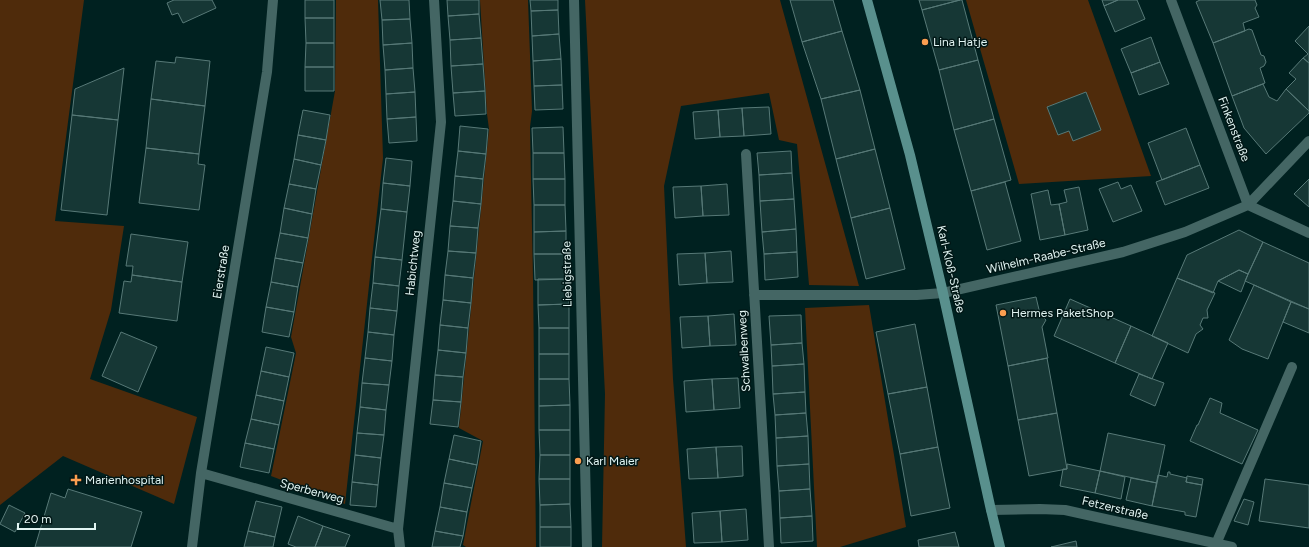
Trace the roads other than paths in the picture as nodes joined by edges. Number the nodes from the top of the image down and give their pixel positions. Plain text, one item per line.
1 (273, 0) edge
2 (434, 0) edge
3 (574, 0) edge
4 (867, 0) edge
5 (1171, 0) edge
6 (1309, 141) edge
7 (746, 154) dead end
8 (1248, 205) junction
9 (1309, 233) edge
10 (943, 293) junction
11 (754, 295) junction
12 (1292, 367) dead end
13 (201, 474) junction
14 (991, 510) junction
15 (398, 529) junction
16 (1216, 544) junction
17 (192, 547) edge
18 (400, 547) edge
19 (587, 547) edge
20 (769, 547) edge
21 (1000, 547) edge
22 (1232, 547) edge

1 - 13 street, Eierstraße
2 - 15 street, Habichtweg
3 - 19 street, Liebigstraße
4 - 10 main road, Karl-Kloß-Straße
5 - 8 street, Finkenstraße
6 - 8 street, Wilhelm-Raabe-Straße
7 - 11 street, Schwalbenweg
8 - 9 street
8 - 10 street, Wilhelm-Raabe-Straße
10 - 11 street, Wilhelm-Raabe-Straße
10 - 14 main road, Karl-Kloß-Straße
11 - 20 street, Schwalbenweg
12 - 16 street
13 - 15 street, Sperberweg
13 - 17 street, Eierstraße
14 - 16 street, Fetzerstraße
14 - 21 main road, Karl-Kloß-Straße
15 - 18 street
16 - 22 street, Fetzerstraße

